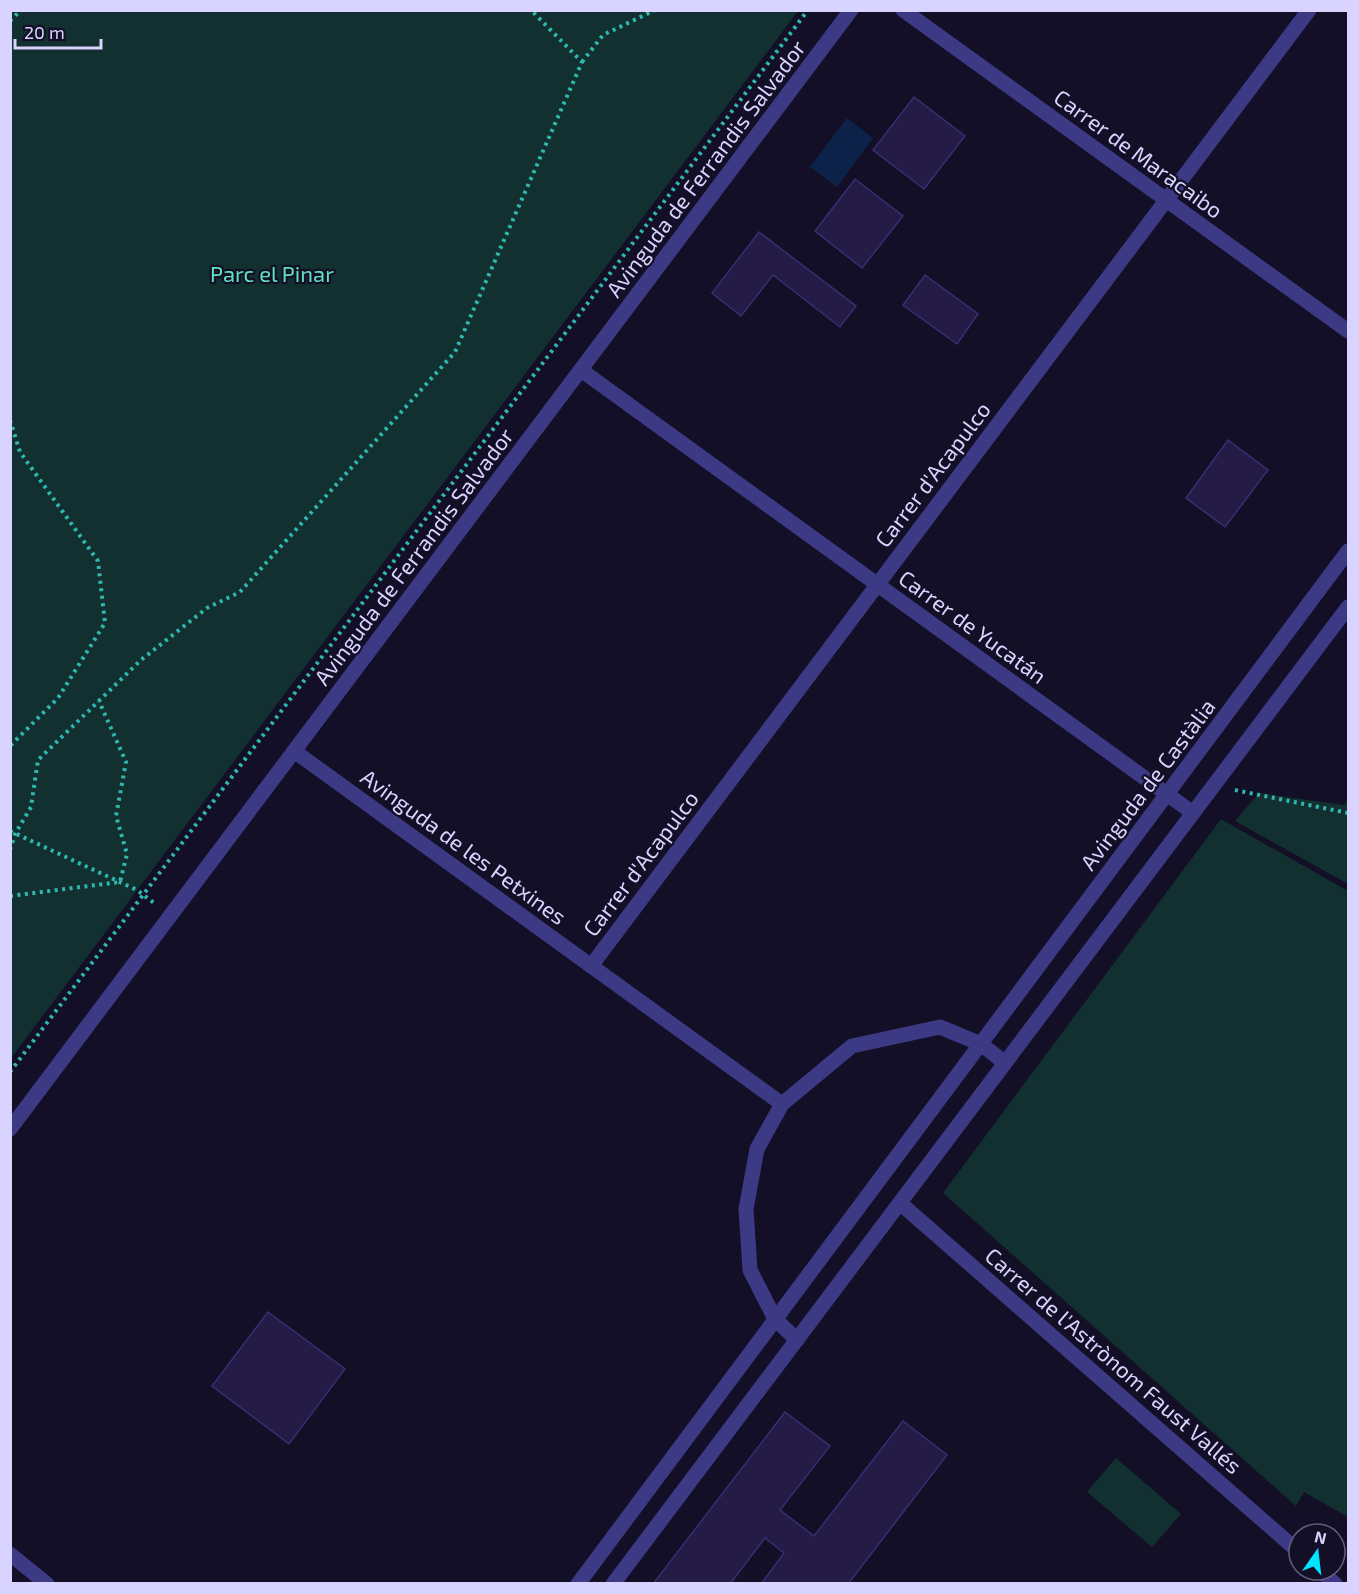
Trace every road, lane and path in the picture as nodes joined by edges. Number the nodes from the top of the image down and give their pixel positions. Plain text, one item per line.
1 (21, 10) edge
2 (531, 10) edge
3 (808, 10) edge
4 (851, 10) edge
5 (903, 10) edge
6 (1309, 10) edge
7 (652, 11) edge
8 (10, 21) edge
9 (582, 62) junction
10 (1166, 200) junction
11 (1348, 331) edge
12 (581, 370) junction
13 (10, 420) edge
14 (1348, 551) edge
15 (877, 584) junction
16 (1348, 607) edge
17 (99, 701) junction
18 (10, 746) edge
19 (294, 751) junction
20 (1214, 786) junction
21 (1167, 795) junction
22 (1193, 813) junction
23 (1348, 813) edge
24 (10, 831) edge
25 (15, 834) junction
26 (10, 850) edge
27 (120, 882) junction
28 (143, 895) junction
29 (10, 896) edge
30 (170, 916) junction
31 (591, 966) junction
32 (981, 1044) junction
33 (1005, 1063) junction
34 (10, 1072) edge
35 (782, 1104) junction
36 (10, 1129) edge
37 (900, 1203) junction
38 (775, 1319) junction
39 (797, 1340) junction
40 (1287, 1542) edge
41 (10, 1554) edge
42 (47, 1584) edge
43 (578, 1584) edge
44 (613, 1584) edge

1 - 8 path
2 - 9 path
3 - 28 path, Avinguda de Ferrandis Salvador
4 - 12 street, Avinguda de Ferrandis Salvador
5 - 10 street, Carrer de Maracaibo
6 - 10 street, Carrer d'Acapulco
7 - 9 path
9 - 17 path
10 - 11 street, Carrer de Maracaibo
10 - 15 street, Carrer d'Acapulco
12 - 15 street, Carrer de Yucatán
12 - 19 street, Avinguda de Ferrandis Salvador
13 - 18 path
14 - 21 street, Avinguda de Castàlia
15 - 21 street, Carrer de Yucatán
15 - 31 street, Carrer d'Acapulco
16 - 20 street
17 - 25 path
17 - 27 path
19 - 30 street, Avinguda de Ferrandis Salvador
19 - 31 street, Avinguda de les Petxines
20 - 22 street
20 - 23 path
21 - 22 street, Carrer de Yucatán
21 - 32 street, Avinguda de Castàlia
22 - 33 street
24 - 25 path
25 - 26 path
25 - 27 path
27 - 28 path
27 - 29 path
28 - 30 path
28 - 34 path, Avinguda de Ferrandis Salvador
30 - 36 street, Avinguda de Ferrandis Salvador
31 - 35 street, Avinguda de les Petxines
32 - 33 street
32 - 35 street
32 - 38 street, Avinguda de Castàlia
33 - 37 street
35 - 38 street
37 - 39 street
37 - 40 street, Carrer de l'Astrònom Faust Vallés
38 - 39 street
38 - 43 street, Avinguda de Castàlia
39 - 44 street
41 - 42 street

